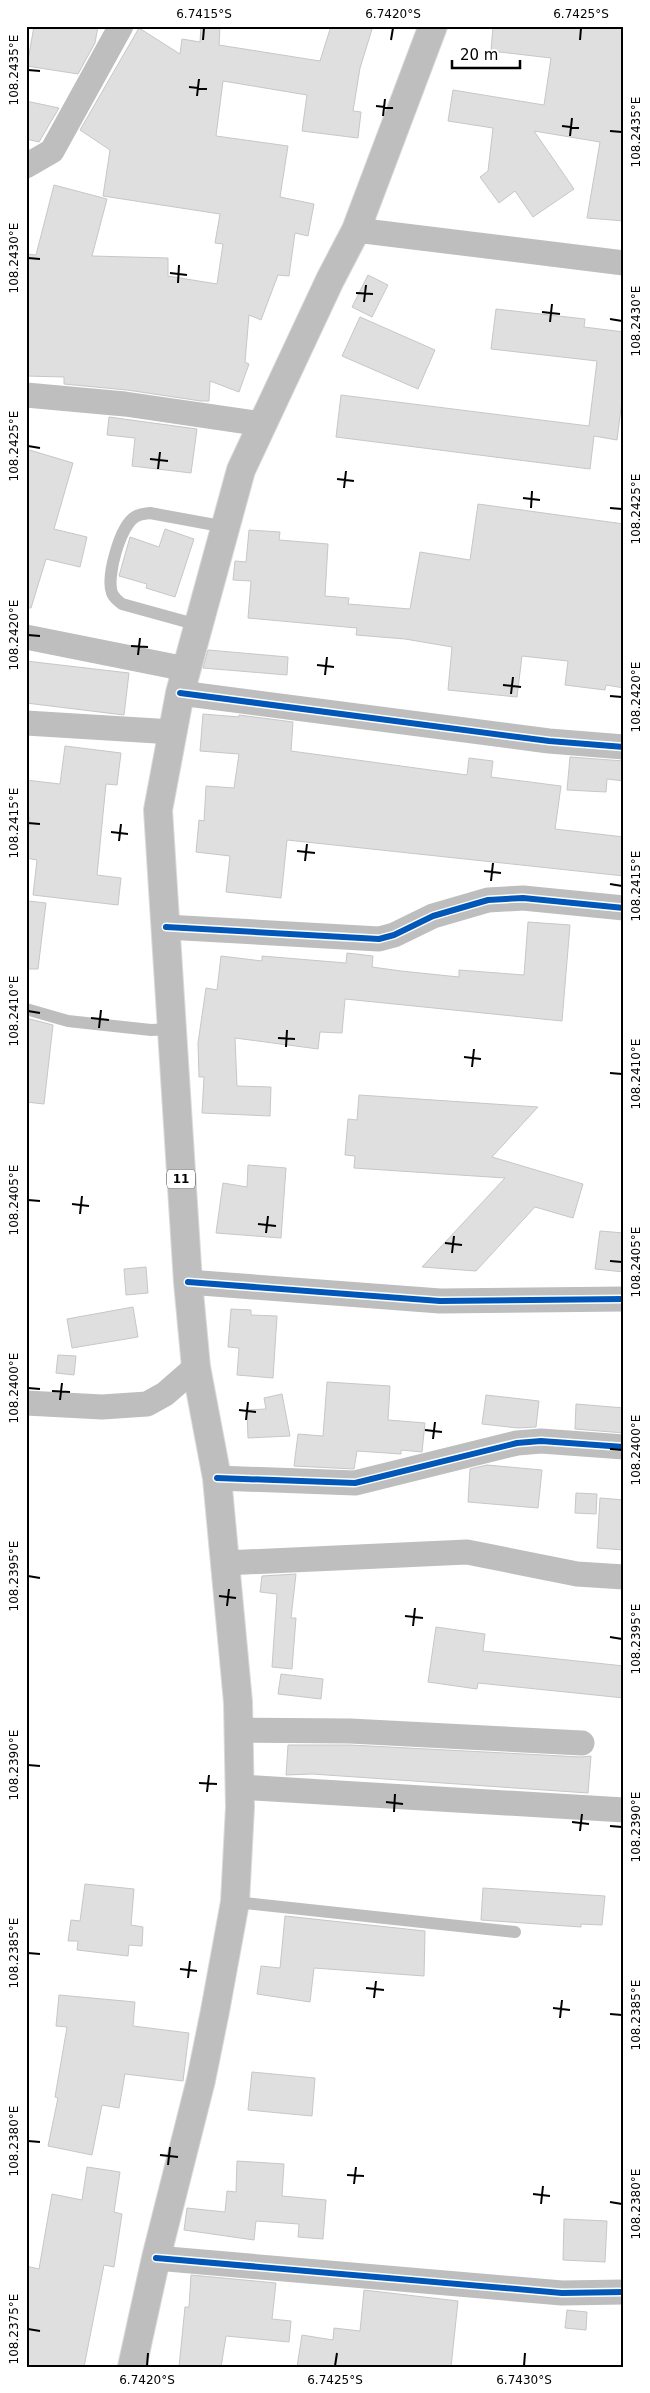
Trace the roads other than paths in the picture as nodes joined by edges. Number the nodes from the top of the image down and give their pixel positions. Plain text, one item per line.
1 (121, 26) edge
2 (432, 26) edge
3 (26, 166) edge
4 (356, 230) junction
5 (624, 262) edge
6 (26, 395) edge
7 (262, 424) junction
8 (226, 527) junction
9 (198, 625) junction
10 (26, 638) edge
11 (183, 681) junction
12 (26, 723) edge
13 (172, 732) junction
14 (624, 748) edge
15 (624, 908) edge
16 (166, 927) junction
17 (26, 1009) edge
18 (172, 1030) junction
19 (188, 1282) junction
20 (624, 1299) edge
21 (196, 1367) junction
22 (26, 1403) edge
23 (624, 1447) edge
24 (217, 1478) junction
25 (225, 1563) junction
26 (624, 1577) edge
27 (239, 1730) junction
28 (582, 1743) dead end
29 (240, 1787) junction
30 (624, 1810) edge
31 (235, 1902) junction
32 (515, 1932) dead end
33 (156, 2258) junction
34 (624, 2292) edge
35 (132, 2367) edge

1 - 3 street
2 - 4 highway, 11
4 - 5 street
4 - 7 highway, 11
6 - 7 street
7 - 8 highway, 11
8 - 9 highway, 11
8 - 9 lane
9 - 11 highway, 11
10 - 11 street
11 - 13 highway, 11
11 - 14 street
12 - 13 street
13 - 16 highway, 11
15 - 16 street
16 - 18 highway, 11
17 - 18 lane
18 - 19 highway, 11
19 - 20 street
19 - 21 highway, 11
21 - 22 street
21 - 24 highway, 11
23 - 24 street
24 - 25 highway, 11
25 - 26 street
25 - 27 highway, 11
27 - 28 street
27 - 29 highway, 11
29 - 30 street
29 - 31 highway, 11
31 - 32 lane
31 - 33 highway, 11
33 - 34 street
33 - 35 highway, 11

